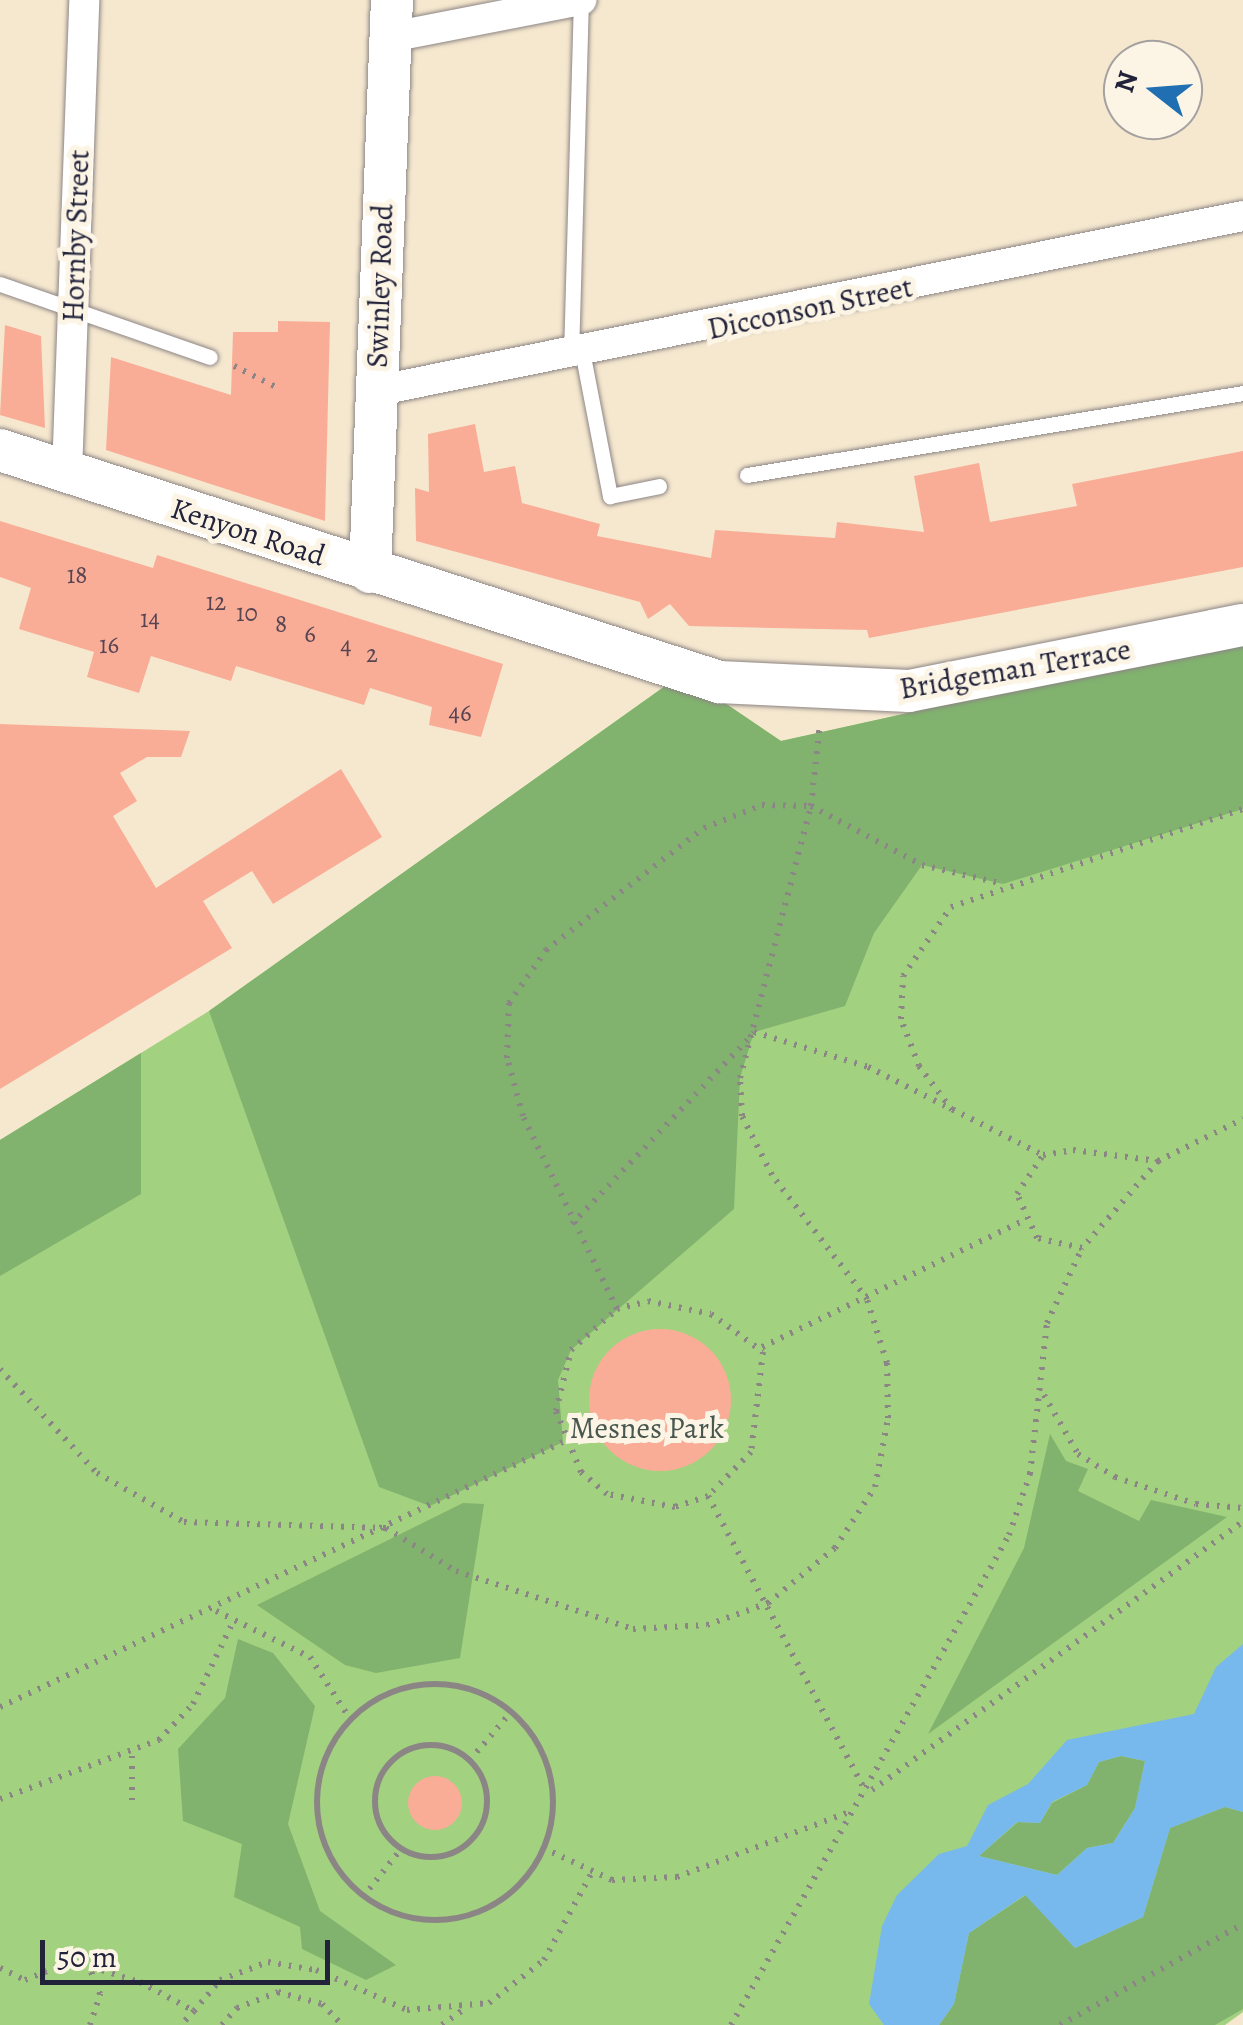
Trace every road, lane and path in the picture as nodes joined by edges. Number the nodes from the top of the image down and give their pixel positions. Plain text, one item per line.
1 (84, 0) edge
2 (581, 0) edge
3 (391, 18) edge
4 (1243, 216) edge
5 (0, 284) edge
6 (74, 308) junction
7 (210, 357) dead end
8 (577, 357) junction
9 (227, 362) dead end
10 (278, 388) dead end
11 (376, 391) junction
12 (1243, 393) edge
13 (0, 450) edge
14 (67, 472) junction
15 (747, 475) dead end
16 (659, 486) dead end
17 (370, 572) junction
18 (496, 615) joint
19 (1243, 625) edge
20 (823, 692) junction
21 (811, 806) junction
22 (1243, 809) edge
23 (1003, 884) junction
24 (754, 1032) junction
25 (952, 1110) junction
26 (1243, 1119) edge
27 (1043, 1155) junction
28 (1158, 1161) junction
29 (1023, 1221) junction
30 (572, 1224) junction
31 (1082, 1248) junction
32 (867, 1299) junction
33 (617, 1309) junction
34 (762, 1347) junction
35 (0, 1369) edge
36 (1044, 1394) junction
37 (563, 1442) junction
38 (708, 1496) junction
39 (1243, 1508) edge
40 (1243, 1520) edge
41 (386, 1528) junction
42 (768, 1603) junction
43 (216, 1611) junction
44 (232, 1624) junction
45 (0, 1707) edge
46 (511, 1712) junction
47 (350, 1720) junction
48 (132, 1756) junction
49 (470, 1760) junction
50 (867, 1793) junction
51 (0, 1798) edge
52 (132, 1805) dead end
53 (850, 1812) junction
54 (543, 1848) junction
55 (401, 1850) junction
56 (591, 1874) junction
57 (364, 1898) junction
58 (1243, 1924) edge
59 (0, 1968) edge
60 (90, 1972) junction
61 (464, 2010) junction
62 (194, 2011) junction
63 (90, 2025) edge
64 (180, 2025) edge
65 (222, 2025) edge
66 (342, 2025) edge
67 (442, 2025) edge
68 (731, 2025) edge
69 (1060, 2025) edge

1 - 6 street, Hornby Street
2 - 3 street
2 - 8 lane
3 - 11 main road, Swinley Road
4 - 8 street, Dicconson Street
5 - 6 lane
6 - 7 lane
6 - 14 street, Hornby Street
8 - 11 street, Dicconson Street
8 - 16 lane
9 - 10 path
11 - 17 main road, Swinley Road
12 - 15 lane
13 - 14 main road, Kenyon Road
14 - 17 main road, Kenyon Road
17 - 18 main road, Kenyon Road
18 - 20 main road, Bridgeman Terrace
19 - 20 main road, Bridgeman Terrace
20 - 21 path
21 - 23 path
21 - 24 path
21 - 30 path
22 - 23 path
23 - 25 path
24 - 25 path
24 - 30 path
24 - 32 path
25 - 27 path
26 - 28 path
27 - 28 path
27 - 29 path
28 - 31 path
29 - 31 path
29 - 32 path
30 - 33 path
31 - 36 path
32 - 34 path
32 - 42 path
33 - 34 path
33 - 37 path
34 - 38 path
35 - 41 path
36 - 39 path
36 - 50 path
37 - 38 path
37 - 41 path
38 - 42 path
40 - 50 path
41 - 42 path
41 - 43 path
42 - 50 path
43 - 44 path
43 - 45 path
44 - 47 path
44 - 48 path
46 - 47 path
46 - 49 path
46 - 54 path
47 - 57 path
48 - 51 path
48 - 52 path
49 - 55 path
49 - 55 path
50 - 53 path
53 - 56 path
53 - 68 path
54 - 56 path
54 - 57 path
55 - 57 path
56 - 61 path
58 - 69 path
59 - 60 path
60 - 62 path
60 - 63 path
61 - 62 path
61 - 67 path
62 - 64 path
65 - 66 path

